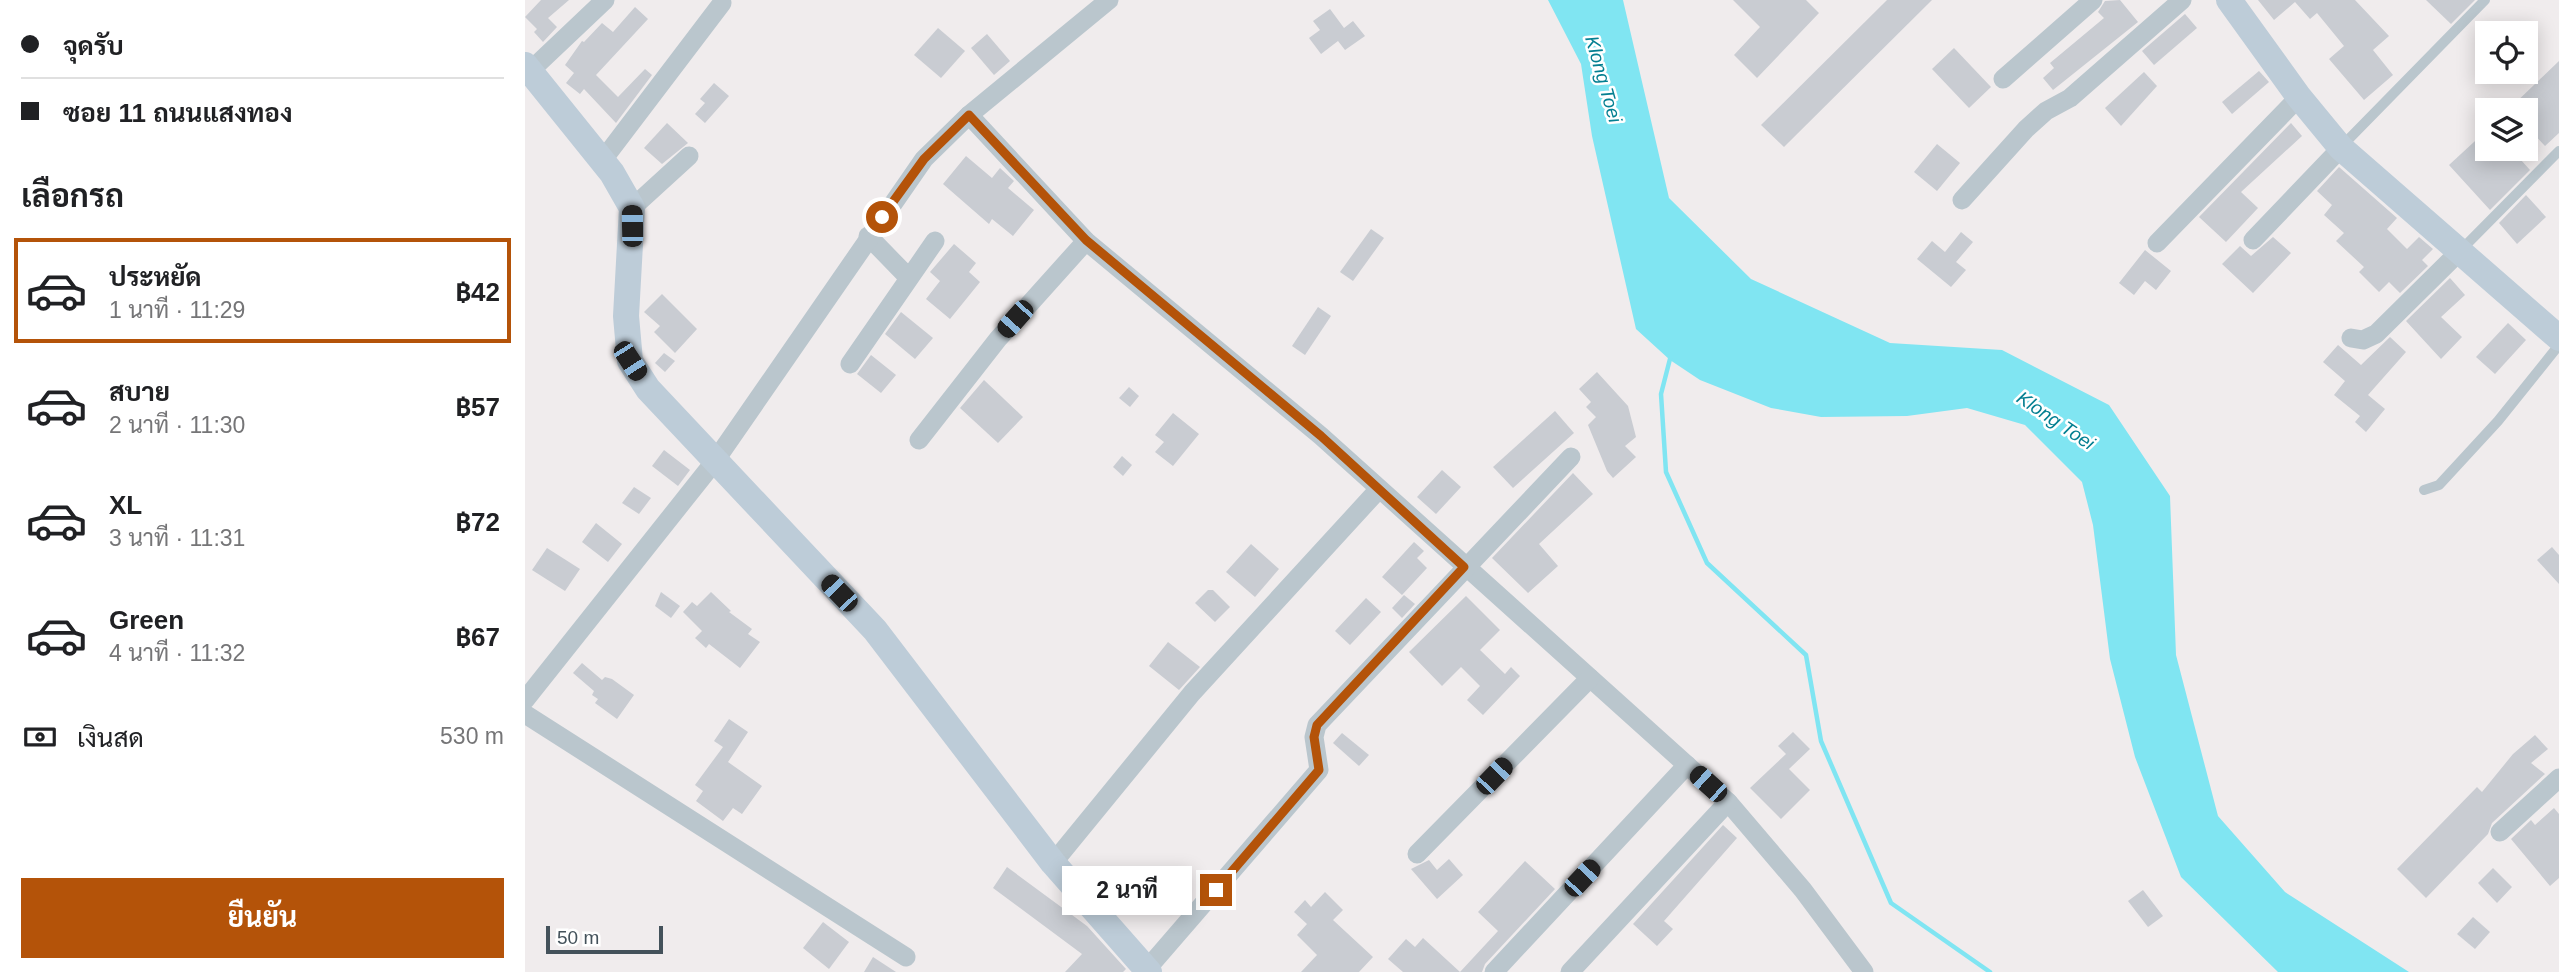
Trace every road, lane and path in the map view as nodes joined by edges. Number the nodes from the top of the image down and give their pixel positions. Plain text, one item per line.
1 (605, 0) edge
2 (1109, 0) edge
3 (2093, 0) edge
4 (2182, 0) edge
5 (2229, 0) edge
6 (2484, 0) edge
7 (722, 3) dead end
8 (527, 68) edge
9 (2003, 79) dead end
10 (2299, 97) junction
11 (969, 115) junction
12 (2341, 148) junction
13 (2559, 151) edge
14 (689, 156) dead end
15 (602, 161) junction
16 (1962, 200) dead end
17 (632, 208) junction
18 (868, 236) junction
19 (1086, 240) junction
20 (2253, 240) dead end
21 (935, 241) dead end
22 (2157, 243) dead end
23 (2458, 253) junction
24 (908, 276) junction
25 (2351, 338) dead end
26 (2559, 338) edge
27 (2559, 345) edge
28 (850, 364) dead end
29 (919, 440) dead end
30 (1571, 457) dead end
31 (715, 461) junction
32 (1379, 489) junction
33 (2424, 490) dead end
34 (1464, 567) junction
35 (1590, 678) junction
36 (525, 700) edge
37 (525, 714) edge
38 (1687, 765) junction
39 (2559, 778) edge
40 (1728, 802) junction
41 (2500, 832) dead end
42 (1417, 854) dead end
43 (1053, 863) junction
44 (906, 957) dead end
45 (1148, 971) edge
46 (1495, 972) edge
47 (1570, 972) edge
48 (1864, 972) edge

1 - 8 street
2 - 11 street
3 - 9 street
4 - 16 street
5 - 10 street
6 - 12 lane
7 - 15 street
8 - 15 street
10 - 12 street
10 - 22 street
11 - 18 street
11 - 19 street
12 - 20 street
12 - 23 street
13 - 23 lane
14 - 17 street
15 - 17 street
17 - 31 street
18 - 24 street
18 - 31 street
19 - 29 street
19 - 32 street
21 - 24 street
23 - 25 street
23 - 26 street
24 - 28 street
27 - 33 lane
30 - 34 street
31 - 36 street
31 - 43 street
32 - 34 street
32 - 43 street
34 - 35 street
34 - 45 street
35 - 38 street
35 - 42 street
37 - 44 street
38 - 40 street
38 - 46 street
39 - 41 street
40 - 47 street
40 - 48 street
43 - 45 street

